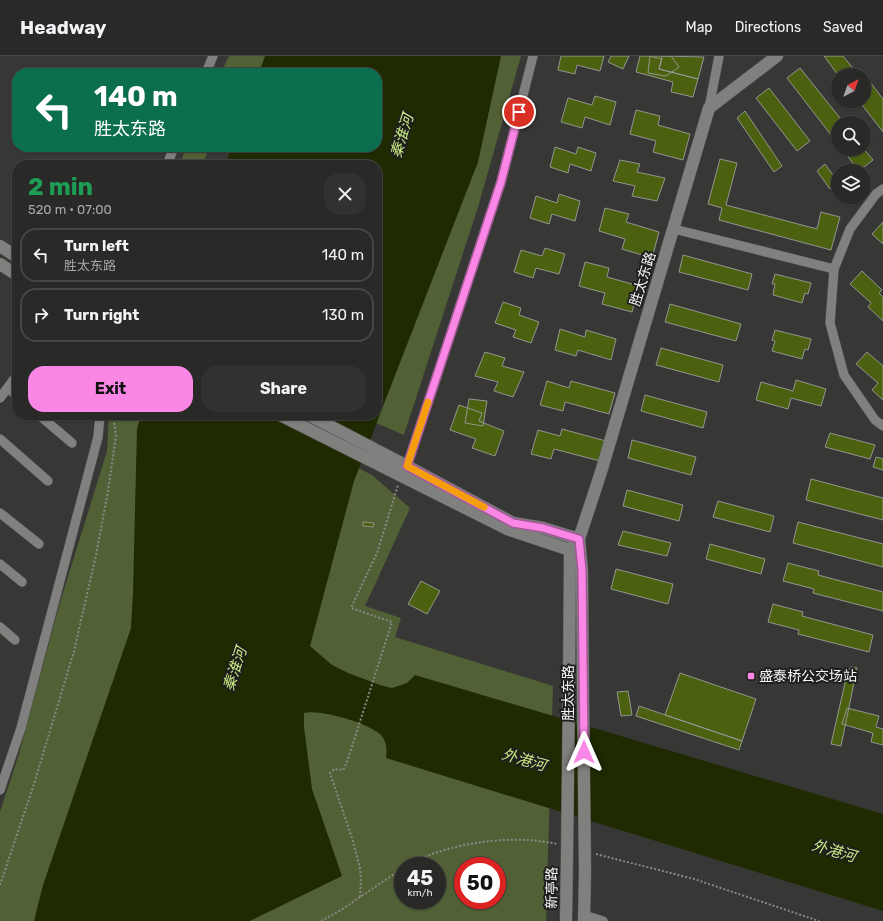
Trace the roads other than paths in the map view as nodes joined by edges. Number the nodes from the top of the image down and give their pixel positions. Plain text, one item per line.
1 (213, 56) edge
2 (533, 56) edge
3 (719, 56) edge
4 (777, 56) edge
5 (208, 68) edge
6 (709, 108) junction
7 (883, 189) edge
8 (674, 229) junction
9 (0, 246) edge
10 (12, 254) edge
11 (0, 264) edge
12 (834, 268) junction
13 (12, 272) edge
14 (12, 382) edge
15 (8, 388) junction
16 (12, 392) edge
17 (0, 398) edge
18 (45, 420) edge
19 (100, 420) edge
20 (291, 420) edge
21 (317, 420) edge
22 (883, 426) edge
23 (0, 439) edge
24 (72, 443) dead end
25 (407, 466) junction
26 (395, 469) junction
27 (48, 481) dead end
28 (0, 513) edge
29 (579, 539) junction
30 (39, 544) dead end
31 (570, 550) junction
32 (0, 564) edge
33 (22, 582) dead end
34 (0, 627) edge
35 (15, 640) dead end
36 (0, 790) edge
37 (565, 851) joint
38 (584, 918) edge
39 (566, 921) edge
40 (603, 921) edge

1 - 5 street
2 - 25 street
3 - 6 street
4 - 6 main road
6 - 8 main road, 胜太东路
7 - 12 street
8 - 12 street
8 - 29 main road, 胜太东路
9 - 10 main road
11 - 13 main road
12 - 22 street
14 - 15 street
15 - 16 street
15 - 17 street
18 - 24 street
19 - 36 street
20 - 26 main road
21 - 26 main road
23 - 27 street
25 - 26 main road
25 - 29 main road
26 - 31 main road
28 - 30 street
29 - 31 main road, 胜太东路
29 - 38 main road, 胜太东路, bridge
31 - 37 main road, 胜太东路, bridge
32 - 33 street
34 - 35 street
37 - 39 main road, 新亭路
38 - 40 street

